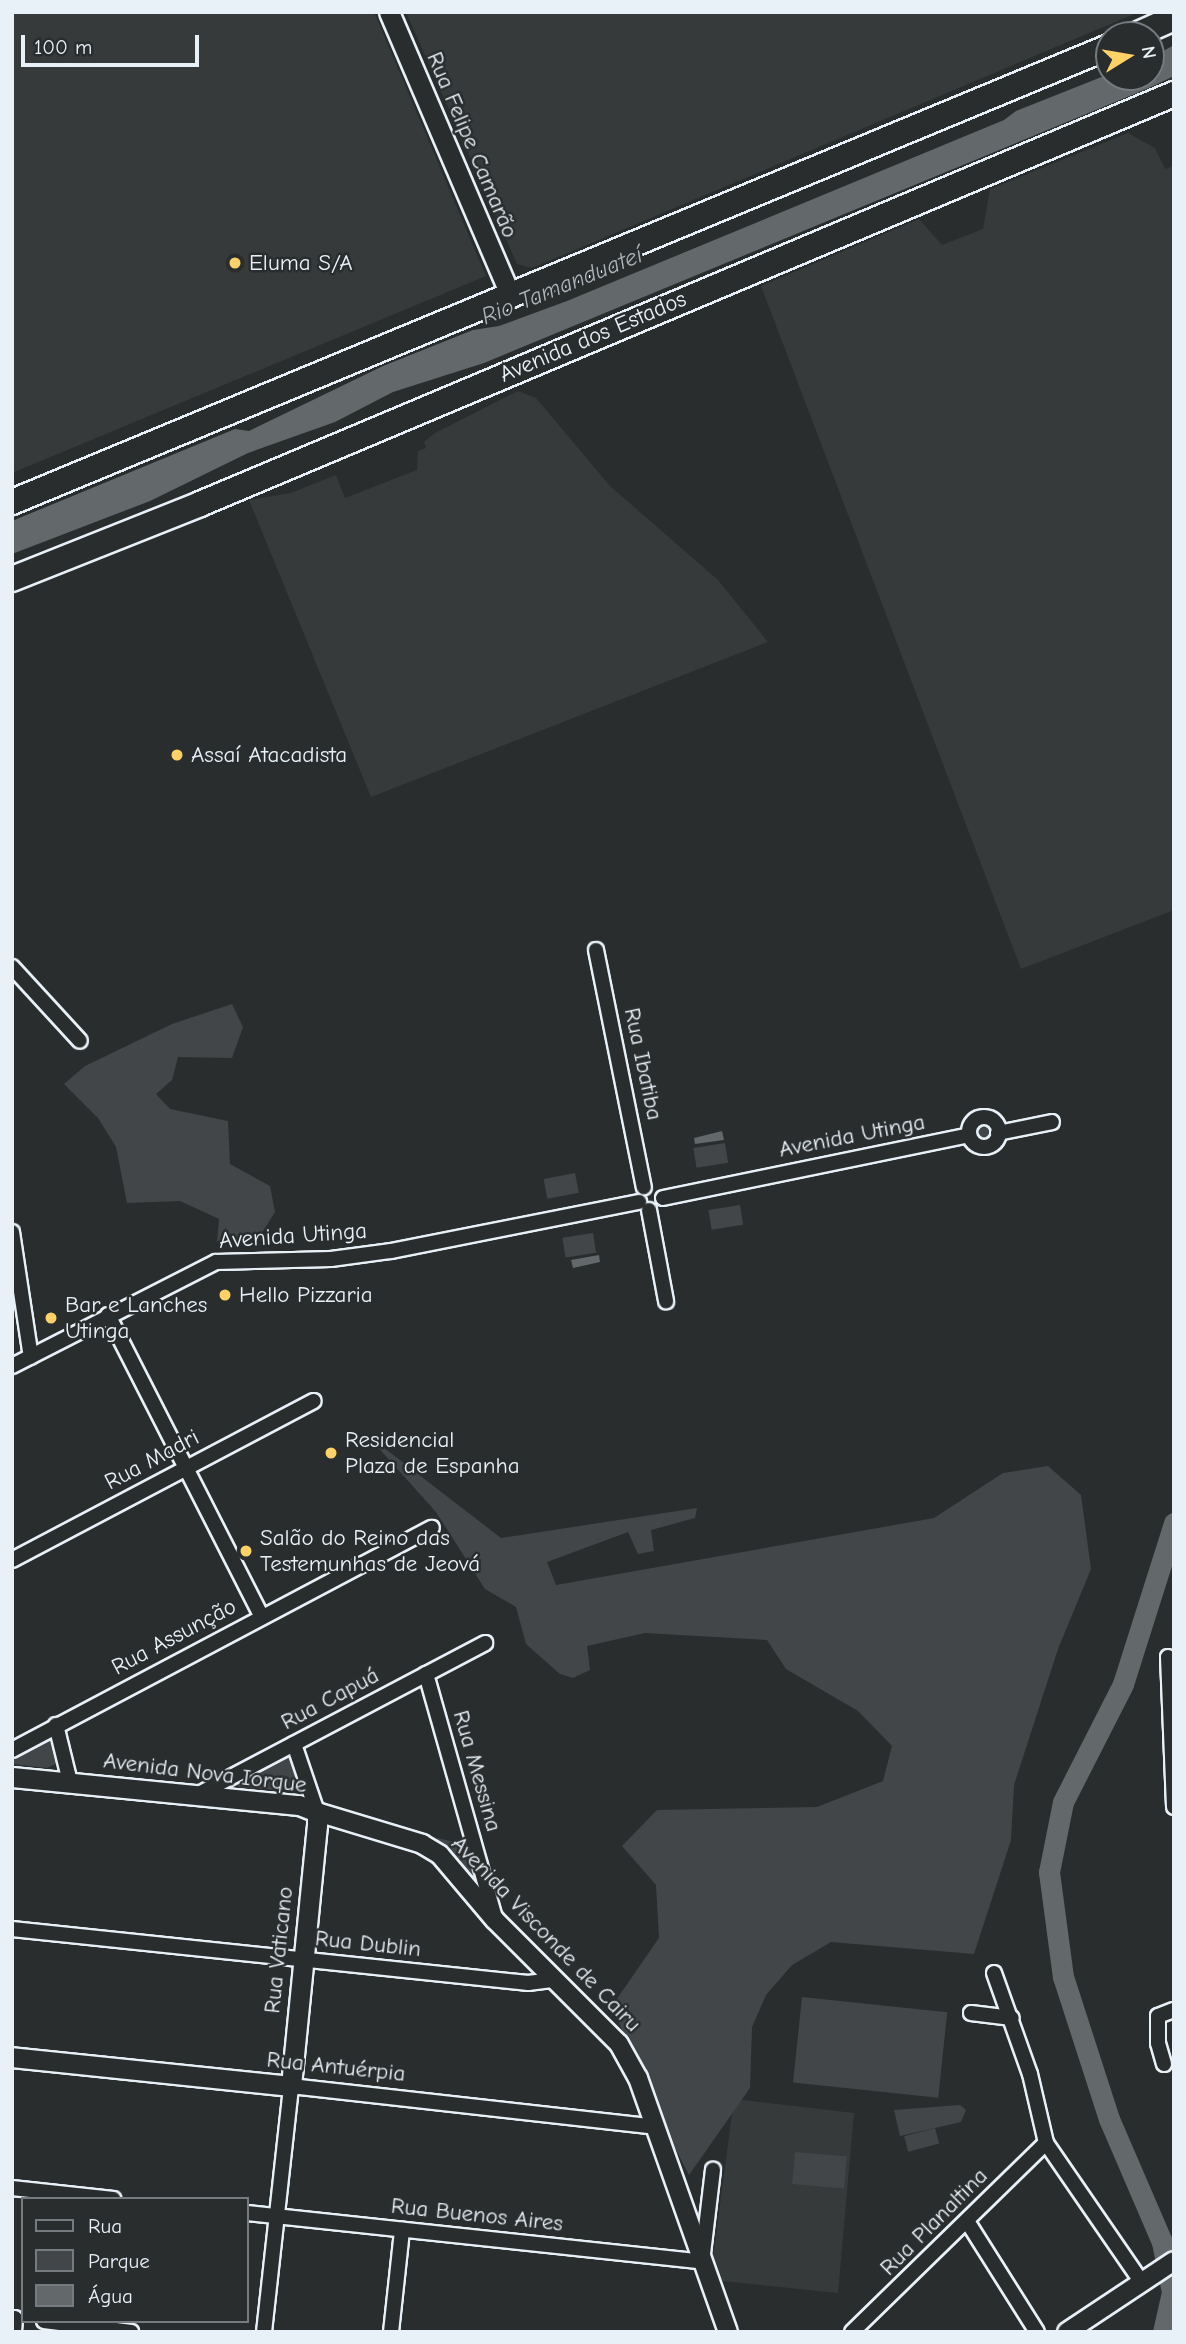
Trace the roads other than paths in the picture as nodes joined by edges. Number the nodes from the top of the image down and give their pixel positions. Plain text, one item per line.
1 (389, 12) edge
2 (1095, 53) edge
3 (1174, 94) edge
4 (510, 297) junction
5 (12, 502) edge
6 (12, 579) edge
7 (596, 950) dead end
8 (12, 967) edge
9 (80, 1041) dead end
10 (1052, 1122) dead end
11 (998, 1133) junction
12 (969, 1135) junction
13 (644, 1187) junction
14 (663, 1198) junction
15 (644, 1206) junction
16 (12, 1232) edge
17 (666, 1301) dead end
18 (108, 1315) junction
19 (31, 1357) junction
20 (12, 1366) edge
21 (314, 1401) dead end
22 (186, 1468) junction
23 (432, 1528) dead end
24 (12, 1560) edge
25 (262, 1617) junction
26 (485, 1643) dead end
27 (1168, 1657) dead end
28 (426, 1674) junction
29 (56, 1725) junction
30 (294, 1744) junction
31 (12, 1749) edge
32 (12, 1777) edge
33 (71, 1782) junction
34 (197, 1795) junction
35 (1174, 1807) edge
36 (317, 1812) junction
37 (428, 1846) joint
38 (495, 1920) junction
39 (12, 1929) edge
40 (302, 1960) junction
41 (994, 1973) dead end
42 (552, 1980) junction
43 (1174, 2011) edge
44 (971, 2013) dead end
45 (1012, 2018) junction
46 (12, 2057) edge
47 (1164, 2064) dead end
48 (291, 2086) junction
49 (655, 2127) junction
50 (1046, 2143) junction
51 (713, 2171) dead end
52 (12, 2188) edge
53 (95, 2197) edge
54 (248, 2213) edge
55 (276, 2216) junction
56 (967, 2221) junction
57 (402, 2230) junction
58 (702, 2262) junction
59 (1166, 2265) edge
60 (1140, 2280) junction
61 (60, 2323) edge
62 (131, 2332) edge
63 (264, 2332) edge
64 (391, 2332) edge
65 (728, 2332) edge
66 (852, 2332) edge
67 (1037, 2332) edge
68 (1068, 2332) edge

1 - 4 main road, Rua Felipe Camarão
2 - 4 highway
3 - 6 highway, Avenida dos Estados
4 - 5 highway
7 - 13 street, Rua Ibatiba
8 - 9 street
10 - 11 street
11 - 12 street
11 - 12 street
12 - 14 street, Avenida Utinga
13 - 14 street
13 - 15 street
14 - 15 street
15 - 17 street
15 - 18 street, Avenida Utinga
16 - 19 street
18 - 19 street, Avenida Utinga
18 - 22 street
19 - 20 street, Avenida Utinga
21 - 22 street, Rua Madri
22 - 24 street, Rua Madri
22 - 25 street
23 - 25 street, Rua Assunção
25 - 29 street, Rua Assunção
26 - 28 street, Rua Capuá
27 - 35 street
28 - 30 street, Rua Capuá
28 - 38 street, Rua Messina
29 - 31 street, Rua Assunção
29 - 33 street
30 - 34 street, Rua Capuá
30 - 36 street, Rua Vaticano
32 - 33 main road, Avenida Nova Iorque
33 - 34 main road, Avenida Nova Iorque
34 - 36 main road, Avenida Nova Iorque
36 - 37 street, Avenida Nova Iorque
36 - 40 main road, Rua Vaticano
37 - 38 street, Avenida Visconde de Cairu
38 - 42 street, Avenida Visconde de Cairu
39 - 40 street, Rua Dublin
40 - 42 street, Rua Dublin
40 - 48 main road, Rua Vaticano
41 - 45 street
42 - 49 street, Avenida Visconde de Cairu
43 - 47 street
44 - 45 street
45 - 50 street
46 - 48 main road, Rua Antuérpia
48 - 49 street, Rua Antuérpia
48 - 55 street, Rua Vaticano
49 - 58 street, Avenida Visconde de Cairu
50 - 56 street, Rua Planaltina
50 - 60 street
51 - 58 street
52 - 53 street
54 - 55 street, Rua Buenos Aires
55 - 57 street, Rua Buenos Aires
55 - 63 street, Rua Vaticano
56 - 66 street, Rua Planaltina
56 - 67 street
57 - 58 street, Rua Buenos Aires
57 - 64 street
58 - 65 street, Avenida Visconde de Cairu
59 - 60 street
60 - 68 street
61 - 62 street

